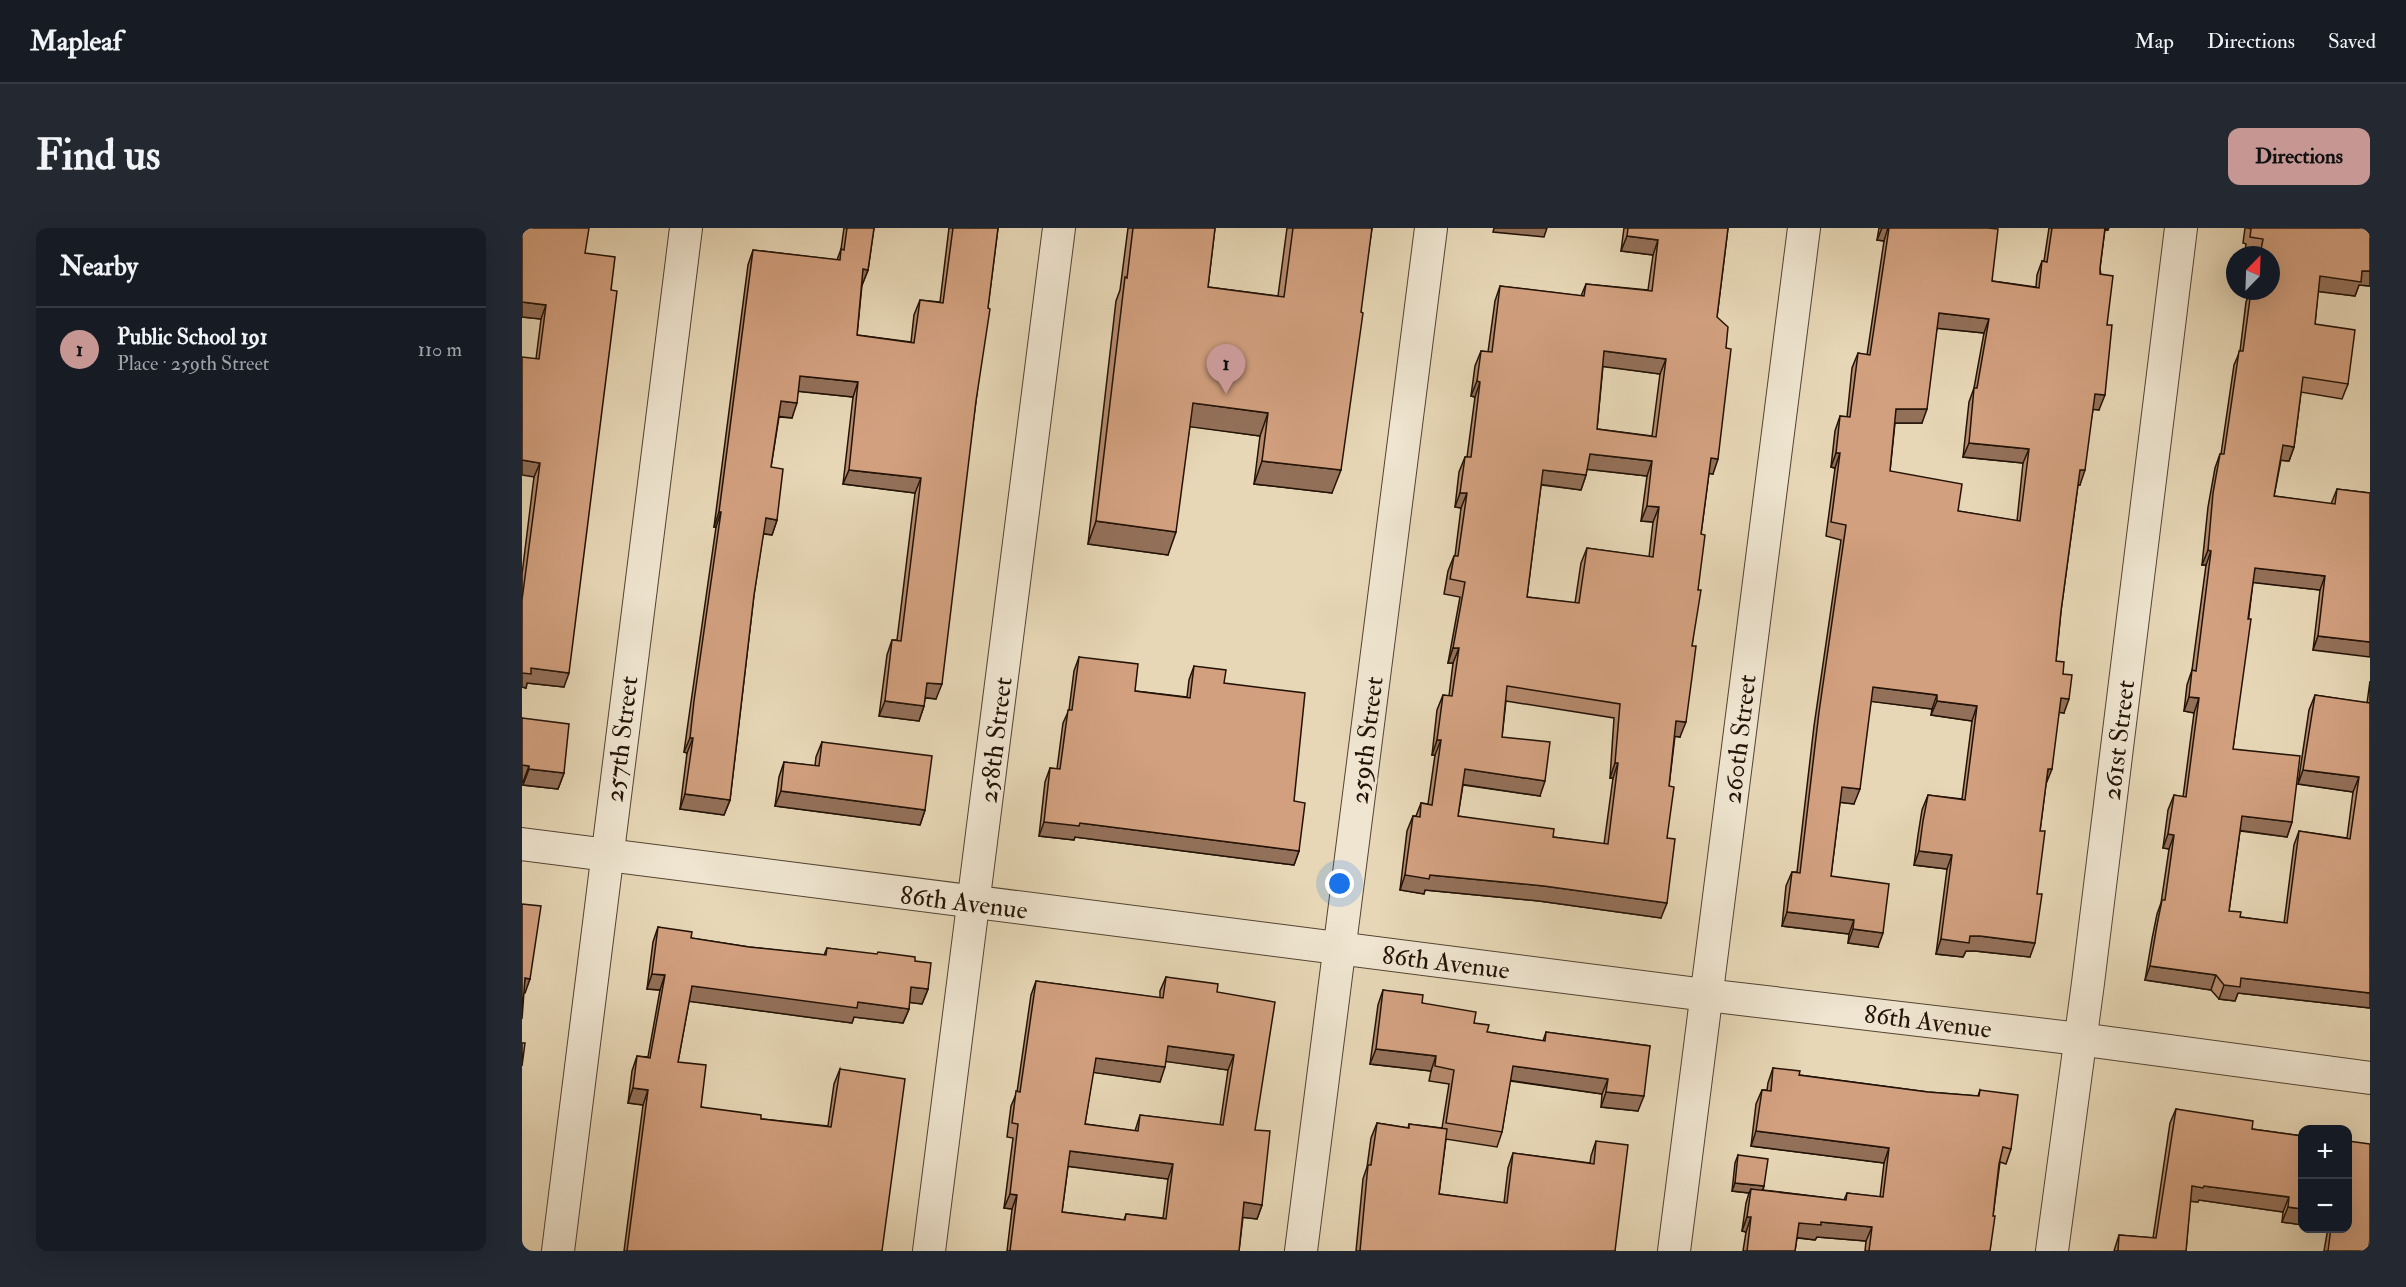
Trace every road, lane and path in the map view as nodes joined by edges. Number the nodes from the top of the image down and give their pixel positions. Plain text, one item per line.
1 (686, 228) edge
2 (1059, 228) edge
3 (1431, 228) edge
4 (1804, 228) edge
5 (2181, 228) edge
6 (522, 844) edge
7 (606, 855) junction
8 (974, 903) junction
9 (1340, 949) junction
10 (1706, 995) junction
11 (2079, 1038) junction
12 (2370, 1078) edge
13 (558, 1251) edge
14 (929, 1251) edge
15 (1301, 1251) edge
16 (1674, 1251) edge
17 (2052, 1251) edge

1 - 7 street, 257th Street
2 - 8 street, 258th Street
3 - 9 street, 259th Street
4 - 10 street, 260th Street
5 - 11 street, 261st Street
6 - 7 street, 86th Avenue
7 - 8 street, 86th Avenue
7 - 13 street, 257th Street
8 - 9 street, 86th Avenue
8 - 14 street, 258th Street
9 - 10 street, 86th Avenue
9 - 15 street, 259th Street
10 - 11 street, 86th Avenue
10 - 16 street, 260th Street
11 - 12 street, 86th Avenue
11 - 17 street, 261st Street

